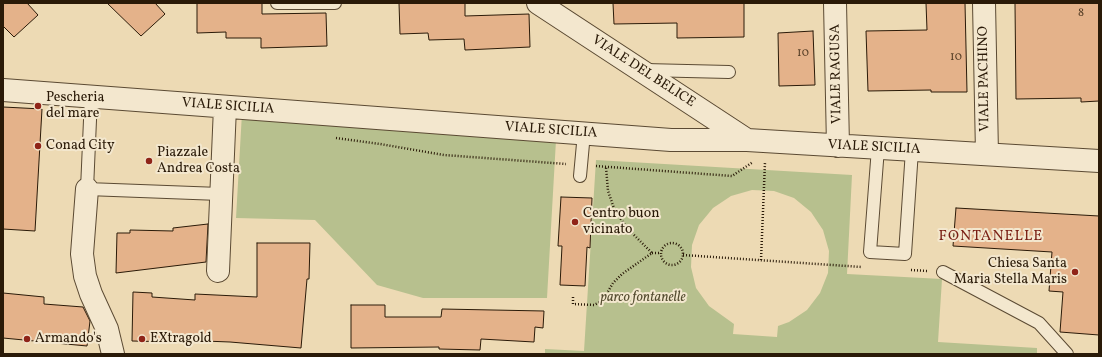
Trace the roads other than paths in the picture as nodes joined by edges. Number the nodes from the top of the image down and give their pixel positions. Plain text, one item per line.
1 (277, 3) edge
2 (335, 3) edge
3 (538, 3) edge
4 (836, 3) edge
5 (984, 3) edge
6 (641, 70) junction
7 (729, 72) dead end
8 (3, 90) edge
9 (91, 97) junction
10 (225, 107) junction
11 (584, 133) junction
12 (757, 141) junction
13 (838, 146) junction
14 (878, 148) junction
15 (912, 150) junction
16 (987, 154) junction
17 (1099, 161) edge
18 (580, 176) dead end
19 (87, 189) junction
20 (220, 194) junction
21 (218, 271) dead end
22 (942, 272) dead end
23 (113, 354) edge
24 (1067, 354) edge

1 - 2 lane
3 - 6 street, VIALE DEL BELICE
4 - 13 street, VIALE RAGUSA
5 - 16 street, VIALE PACHINO
6 - 7 lane
6 - 12 street, VIALE DEL BELICE
8 - 9 street, VIALE SICILIA
9 - 10 street, VIALE SICILIA
9 - 19 lane
10 - 11 street, VIALE SICILIA
10 - 20 street
11 - 12 street, VIALE SICILIA
11 - 18 lane
12 - 13 street, VIALE SICILIA
13 - 14 street, VIALE SICILIA
14 - 15 street, VIALE SICILIA
14 - 15 lane
15 - 16 street, VIALE SICILIA
16 - 17 street, VIALE SICILIA
19 - 20 lane
19 - 23 street
20 - 21 street
22 - 24 lane

